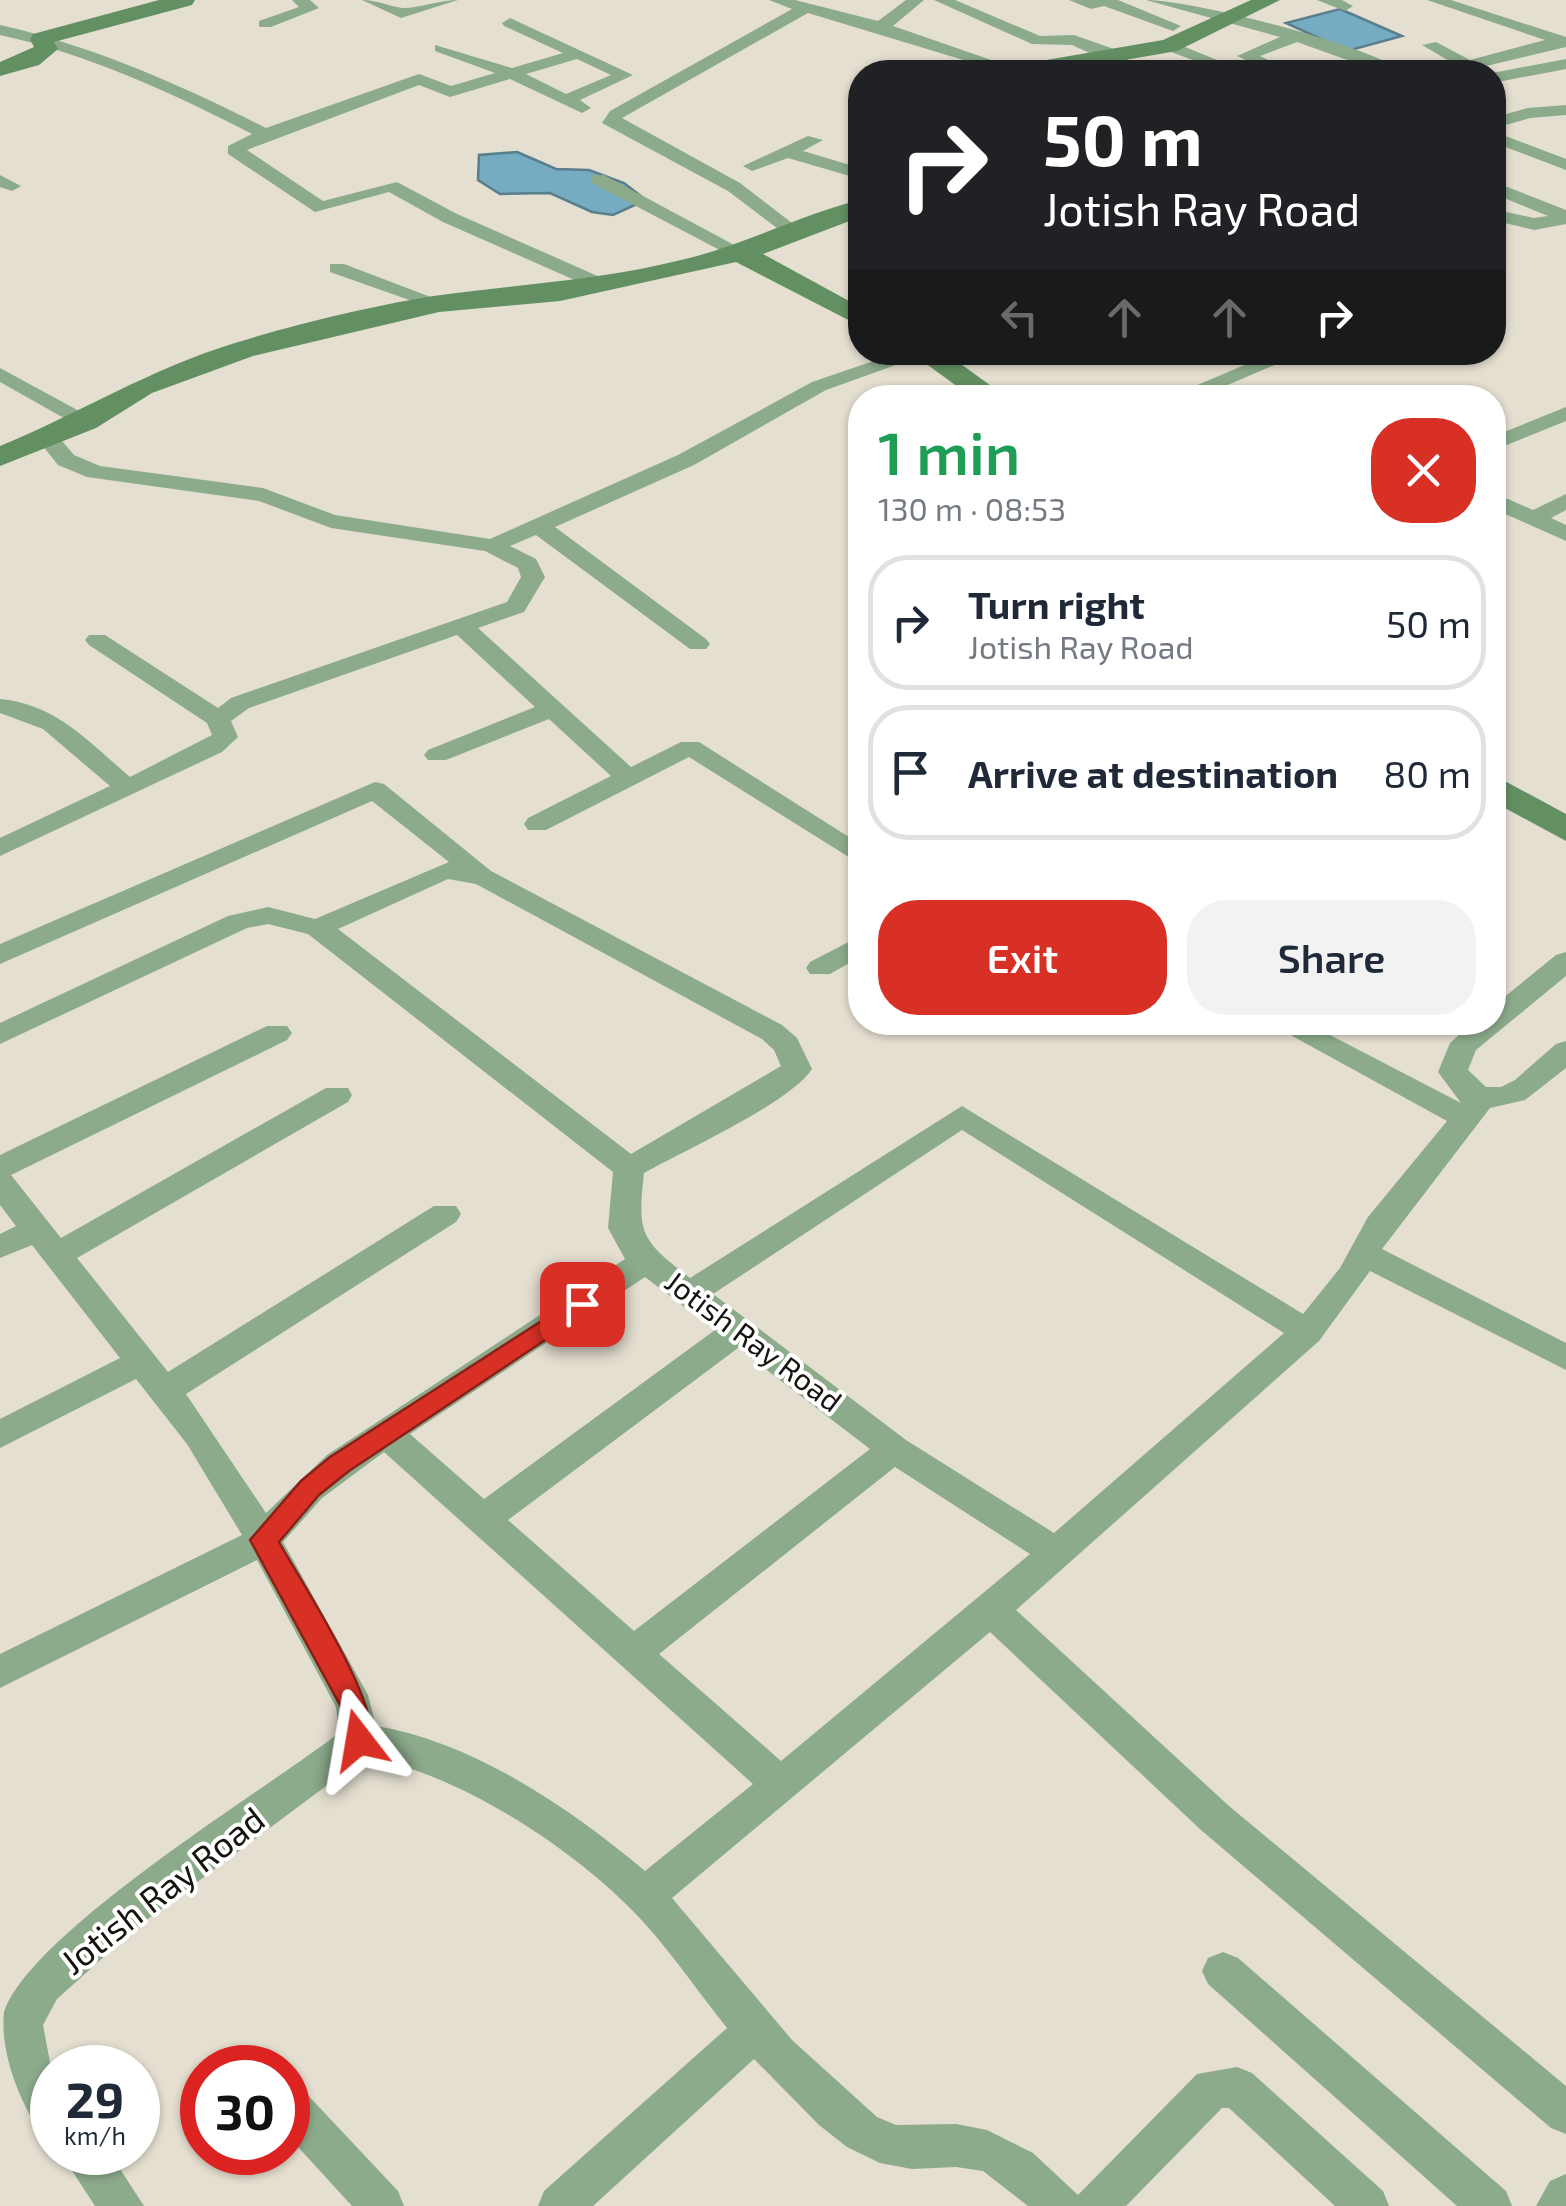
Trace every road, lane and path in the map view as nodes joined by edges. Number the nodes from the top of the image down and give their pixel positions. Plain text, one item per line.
1 (184, 0) edge
2 (300, 0) edge
3 (450, 0) edge
4 (776, 0) edge
5 (916, 0) edge
6 (942, 0) edge
7 (1077, 0) edge
8 (1106, 0) edge
9 (1154, 0) edge
10 (1270, 0) edge
11 (1325, 0) edge
12 (1435, 0) edge
13 (376, 1) edge
14 (817, 6) edge
15 (1345, 6) dead end
16 (1232, 20) junction
17 (510, 23) dead end
18 (265, 24) dead end
19 (1070, 24) dead end
20 (881, 26) junction
21 (0, 30) edge
22 (1199, 35) junction
23 (1295, 37) junction
24 (42, 41) junction
25 (1564, 42) edge
26 (1169, 46) junction
27 (1430, 46) dead end
28 (442, 48) dead end
29 (580, 52) junction
30 (982, 60) edge
31 (1130, 60) edge
32 (1207, 60) edge
33 (1255, 60) edge
34 (1361, 60) edge
35 (1456, 60) edge
36 (1506, 60) edge
37 (1566, 64) edge
38 (0, 69) edge
39 (512, 74) junction
40 (1506, 80) edge
41 (566, 100) junction
42 (1566, 110) edge
43 (1506, 118) edge
44 (611, 123) junction
45 (265, 134) junction
46 (814, 140) dead end
47 (1506, 141) edge
48 (787, 152) junction
49 (1566, 165) edge
50 (752, 166) dead end
51 (848, 170) edge
52 (598, 179) dead end
53 (1523, 186) edge
54 (848, 213) edge
55 (1506, 217) edge
56 (1566, 217) edge
57 (796, 233) junction
58 (740, 253) junction
59 (337, 268) dead end
60 (602, 285) junction
61 (438, 304) junction
62 (848, 312) edge
63 (883, 365) edge
64 (943, 365) edge
65 (1262, 365) edge
66 (0, 374) edge
67 (974, 385) edge
68 (1210, 385) edge
69 (1566, 412) edge
70 (85, 422) junction
71 (1538, 425) junction
72 (1566, 438) edge
73 (1506, 439) edge
74 (49, 440) junction
75 (0, 457) edge
76 (1566, 500) edge
77 (1506, 505) edge
78 (1534, 518) junction
79 (538, 525) junction
80 (1566, 534) edge
81 (492, 546) junction
82 (462, 627) junction
83 (96, 640) dead end
84 (698, 644) dead end
85 (0, 706) edge
86 (550, 710) junction
87 (218, 719) junction
88 (437, 755) dead end
89 (626, 776) junction
90 (126, 787) junction
91 (1506, 793) edge
92 (537, 824) dead end
93 (1566, 829) edge
94 (848, 841) edge
95 (0, 848) edge
96 (485, 878) junction
97 (318, 928) junction
98 (848, 952) edge
99 (0, 954) edge
100 (1566, 961) edge
101 (820, 968) dead end
102 (1506, 1010) edge
103 (277, 1033) dead end
104 (0, 1034) edge
105 (1311, 1035) edge
106 (1476, 1035) edge
107 (1566, 1051) edge
108 (336, 1095) dead end
109 (1470, 1106) junction
110 (0, 1168) edge
111 (628, 1168) junction
112 (0, 1184) edge
113 (445, 1214) dead end
114 (49, 1241) junction
115 (0, 1247) edge
116 (1362, 1254) junction
117 (646, 1261) junction
118 (688, 1294) junction
119 (736, 1332) junction
120 (1307, 1332) junction
121 (1566, 1358) edge
122 (142, 1362) junction
123 (166, 1390) junction
124 (387, 1434) junction
125 (0, 1435) edge
126 (894, 1449) junction
127 (482, 1520) junction
128 (264, 1540) junction
129 (1056, 1553) junction
130 (991, 1610) junction
131 (632, 1654) junction
132 (0, 1672) edge
133 (359, 1740) junction
134 (779, 1783) junction
135 (645, 1896) junction
136 (1223, 1971) dead end
137 (12, 2004) edge
138 (758, 2028) junction
139 (30, 2064) edge
140 (1566, 2113) edge
141 (310, 2129) edge
142 (99, 2175) edge
143 (1566, 2196) edge
144 (122, 2206) edge
145 (382, 2206) edge
146 (560, 2206) edge
147 (1060, 2206) edge
148 (1095, 2206) edge
149 (1367, 2206) edge
150 (1490, 2206) edge
151 (1558, 2206) edge

1 - 24 street
2 - 18 street
3 - 13 street
4 - 14 street
5 - 20 street
6 - 31 street
7 - 8 street
8 - 22 street
9 - 16 street
10 - 16 street
11 - 15 street
12 - 25 street
14 - 20 street
14 - 44 street
16 - 22 street
16 - 23 street
17 - 29 street
19 - 31 street
20 - 30 street
21 - 24 street
22 - 26 street
23 - 33 street
23 - 34 street
24 - 38 street
24 - 45 street
25 - 36 street
26 - 31 street
26 - 32 street
27 - 35 street
28 - 39 street
29 - 39 street
29 - 41 street
37 - 40 street
39 - 41 street
39 - 45 street
41 - 44 street
42 - 43 street
44 - 57 street
45 - 60 street
46 - 48 street
47 - 49 street
48 - 50 street
48 - 51 street
52 - 58 street
53 - 56 street
54 - 57 street
55 - 56 street
57 - 58 street
58 - 60 street
58 - 62 street
59 - 61 street
60 - 61 street
61 - 70 street
63 - 79 street
64 - 67 street
65 - 68 street
66 - 70 street
69 - 71 street
70 - 74 street
71 - 72 street
71 - 73 street
74 - 75 street
74 - 81 street
76 - 78 street
77 - 78 street
78 - 80 street
79 - 81 street
79 - 84 street
81 - 82 street
82 - 86 street
82 - 87 street
83 - 87 street
85 - 90 street
86 - 88 street
86 - 89 street
87 - 90 street
89 - 92 street
89 - 94 street
90 - 95 street
91 - 93 street
96 - 97 street
96 - 99 street
96 - 111 street
97 - 104 street
97 - 111 street
98 - 101 street
100 - 102 street
103 - 110 street
105 - 109 street
106 - 109 street
107 - 109 street
108 - 114 street
109 - 116 street
111 - 117 street
112 - 114 street
113 - 123 street
114 - 115 street
114 - 122 street
116 - 120 street
116 - 121 street
117 - 118 street, Jotish Ray Road
117 - 124 street, Jotish Ray Road
118 - 119 street, Jotish Ray Road
118 - 120 street
119 - 126 street, Jotish Ray Road
119 - 127 street
120 - 129 street
122 - 123 street
122 - 125 street
123 - 128 street
124 - 127 street
124 - 128 street, Jotish Ray Road
126 - 129 street, Jotish Ray Road
126 - 131 street
127 - 131 street
128 - 132 street
128 - 133 street
129 - 130 street
130 - 134 street
130 - 140 street
131 - 134 street
133 - 135 street
133 - 137 street, Jotish Ray Road
134 - 135 street
135 - 138 street
136 - 150 street
137 - 139 street, Jotish Ray Road
138 - 146 street
138 - 147 street
141 - 145 street
142 - 144 street
143 - 151 street
148 - 149 street

